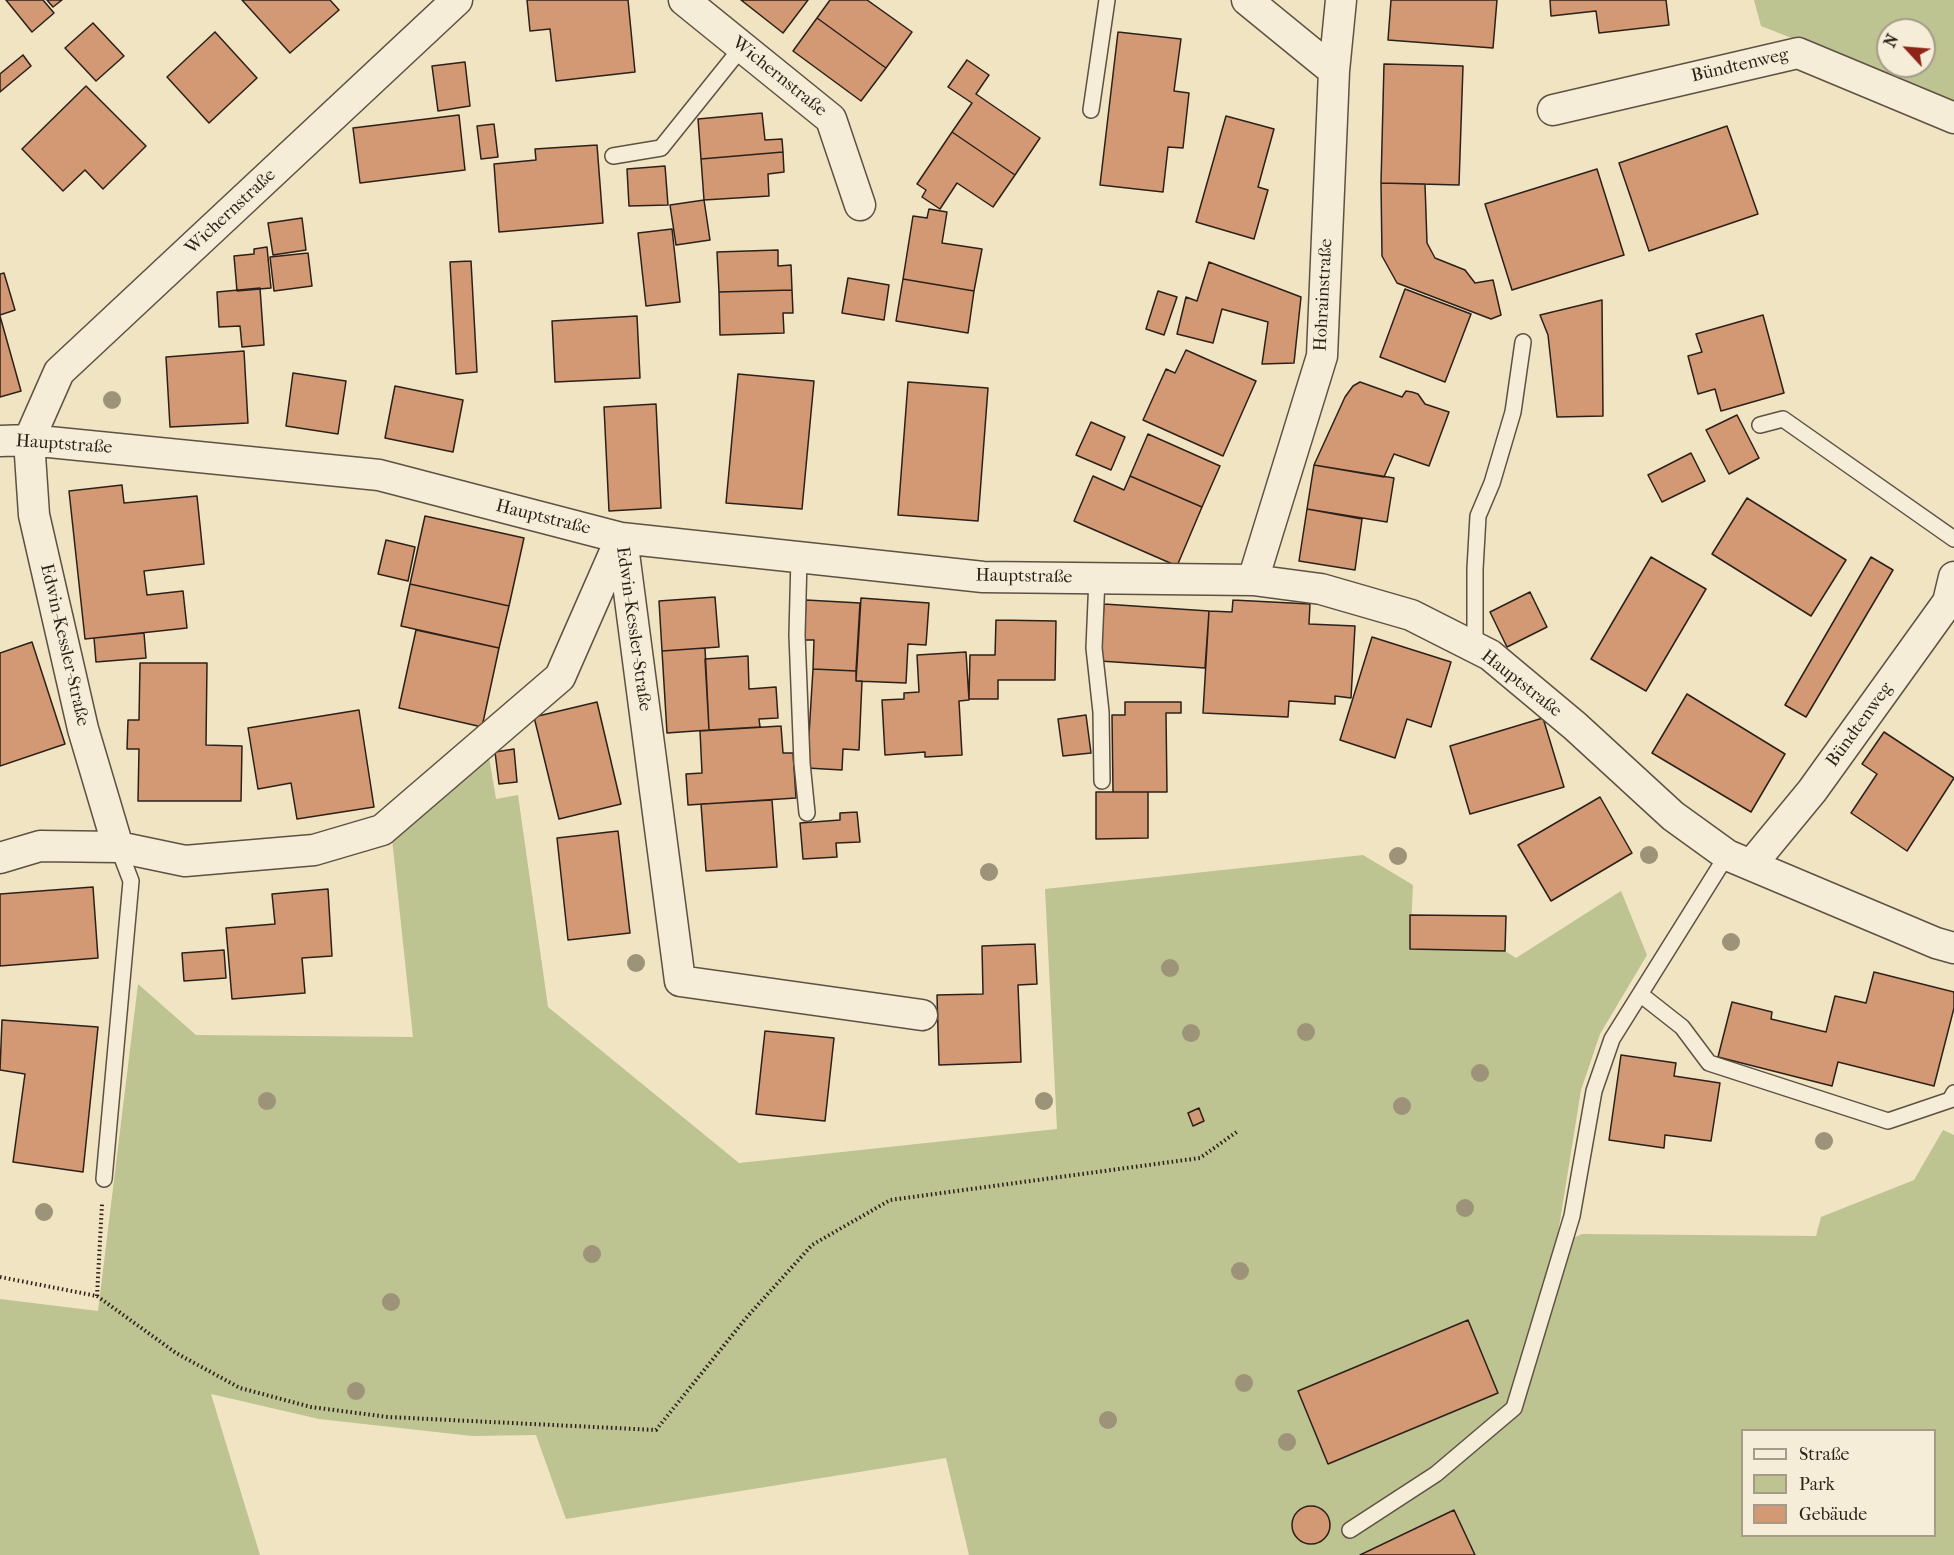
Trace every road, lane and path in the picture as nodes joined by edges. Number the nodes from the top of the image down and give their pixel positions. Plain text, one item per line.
1 (457, 0) edge
2 (684, 0) edge
3 (1107, 0) edge
4 (1247, 0) edge
5 (1341, 0) edge
6 (742, 47) junction
7 (1334, 71) junction
8 (1091, 110) dead end
9 (1553, 110) dead end
10 (1954, 118) edge
11 (613, 156) dead end
12 (860, 204) dead end
13 (1523, 342) dead end
14 (1760, 425) dead end
15 (15, 441) edge
16 (621, 538) junction
17 (1954, 539) edge
18 (799, 558) junction
19 (1097, 578) junction
20 (1954, 578) edge
21 (1253, 580) junction
22 (1475, 648) junction
23 (1101, 781) dead end
24 (807, 813) dead end
25 (118, 847) junction
26 (0, 858) edge
27 (1739, 860) junction
28 (1954, 948) edge
29 (1640, 994) junction
30 (922, 1015) dead end
31 (1954, 1093) edge
32 (1238, 1131) dead end
33 (104, 1179) joint
34 (0, 1277) edge
35 (97, 1296) junction
36 (1350, 1530) dead end

1 - 15 street, Wichernstraße
2 - 6 street, Wichernstraße
3 - 8 lane
4 - 7 street
5 - 7 street, Hohrainstraße
6 - 11 lane
6 - 12 street, Wichernstraße
7 - 21 street, Hohrainstraße
9 - 10 street, Bündtenweg
13 - 22 lane
14 - 17 lane
15 - 16 street, Hauptstraße
15 - 25 street, Edwin-Kessler-Straße
16 - 18 street, Hauptstraße
16 - 25 street, Edwin-Kessler-Straße
16 - 30 street, Edwin-Kessler-Straße
18 - 19 street, Hauptstraße
18 - 24 lane
19 - 21 street, Hauptstraße
19 - 23 lane
20 - 27 street, Bündtenweg
21 - 22 street, Hauptstraße
22 - 27 street, Hauptstraße
25 - 26 street, Edwin-Kessler-Straße
25 - 33 lane
27 - 28 street, Hauptstraße
27 - 29 lane
29 - 31 lane
29 - 36 lane
32 - 35 path
33 - 35 path
34 - 35 path

